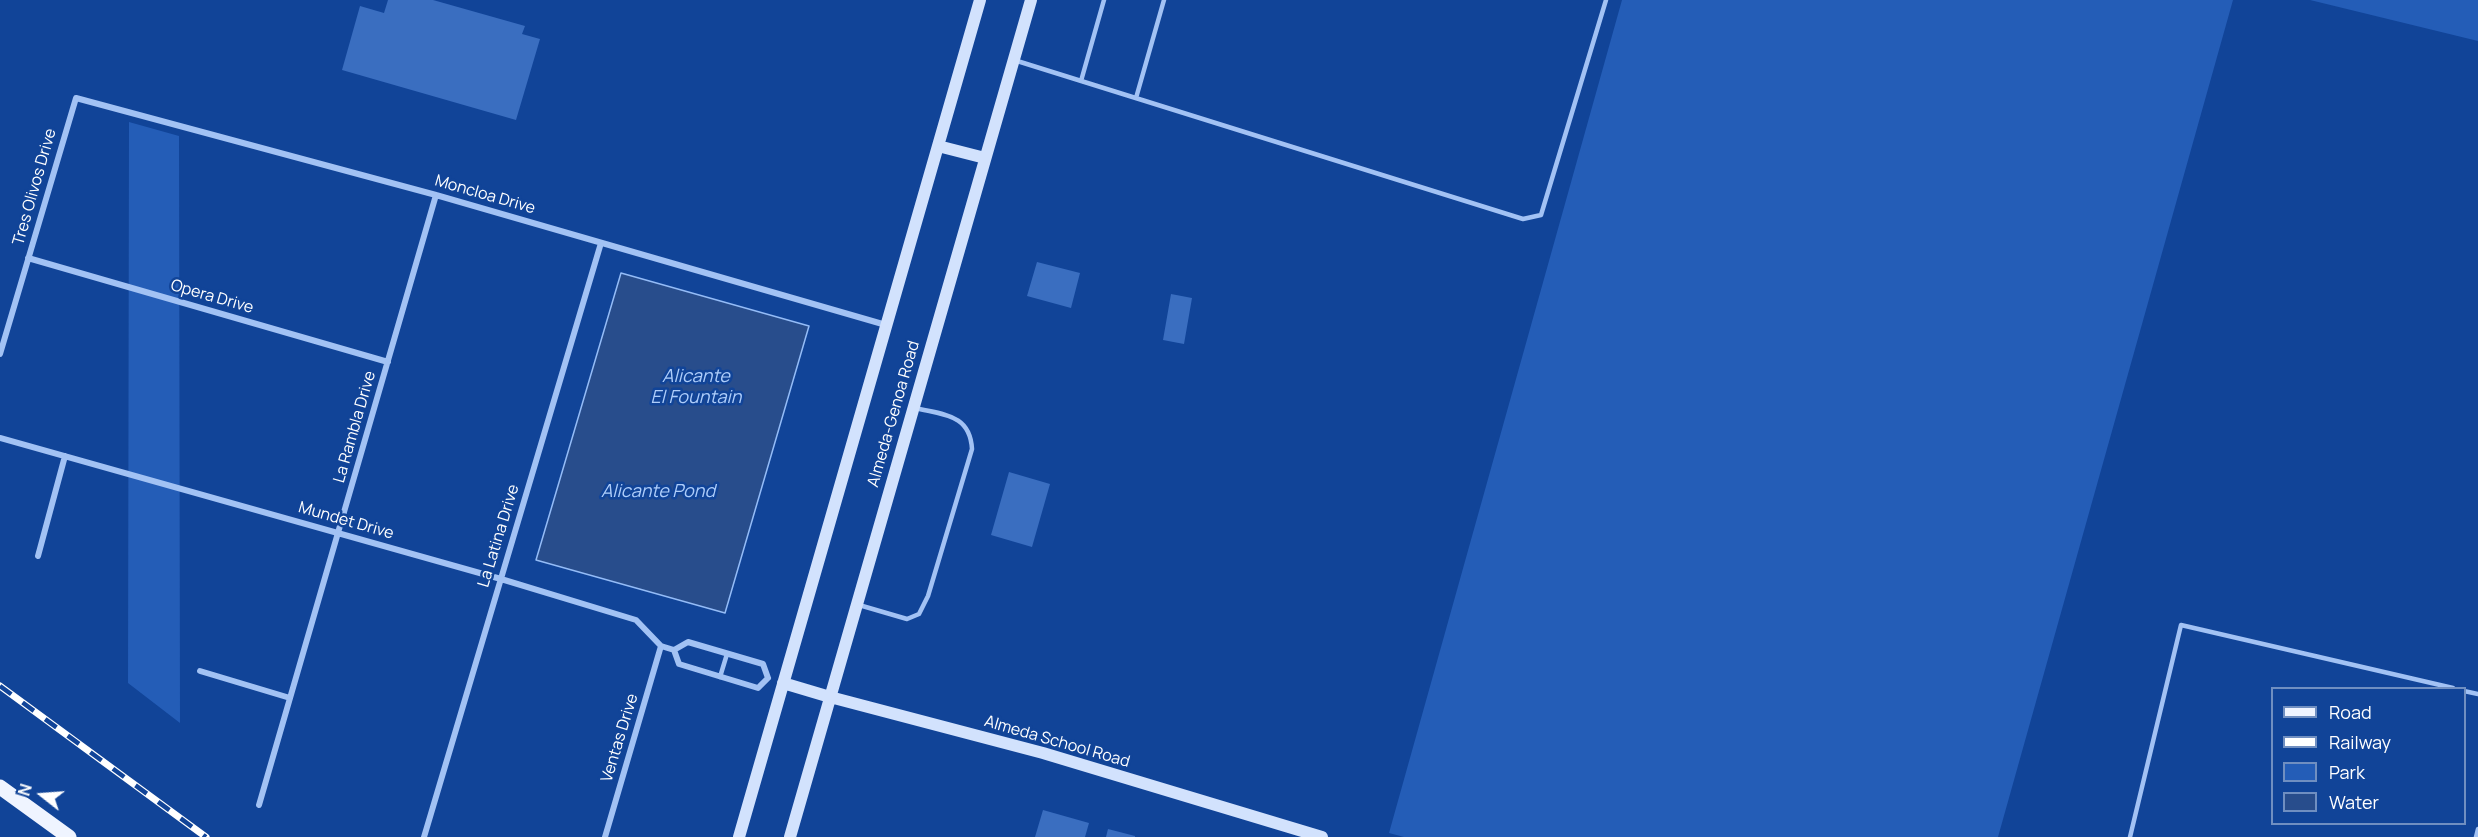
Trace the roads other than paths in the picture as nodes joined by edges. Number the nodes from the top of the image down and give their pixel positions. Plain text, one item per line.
1 (980, 0) edge
2 (1031, 0) edge
3 (1104, 0) edge
4 (1164, 0) edge
5 (1606, 0) edge
6 (1014, 60) junction
7 (1081, 81) junction
8 (75, 98) joint
9 (1136, 98) junction
10 (938, 146) junction
11 (985, 158) junction
12 (436, 195) junction
13 (601, 243) junction
14 (28, 258) junction
15 (886, 326) junction
16 (0, 354) edge
17 (388, 362) junction
18 (914, 407) junction
19 (0, 438) edge
20 (65, 456) junction
21 (339, 534) junction
22 (38, 556) dead end
23 (501, 579) junction
24 (857, 604) junction
25 (661, 646) junction
26 (674, 650) junction
27 (727, 654) junction
28 (200, 671) dead end
29 (720, 677) junction
30 (768, 678) junction
31 (783, 682) junction
32 (2449, 687) edge
33 (290, 698) junction
34 (830, 698) junction
35 (0, 787) edge
36 (259, 806) dead end
37 (2478, 829) edge
38 (69, 837) edge
39 (424, 837) edge
40 (604, 837) edge
41 (739, 837) edge
42 (790, 837) edge
43 (1322, 837) edge
44 (2130, 837) edge
45 (2476, 837) edge

1 - 10 main road, Almeda-Genoa Road
2 - 6 main road, Almeda-Genoa Road
3 - 7 lane
4 - 9 lane
5 - 9 lane
6 - 7 lane
6 - 11 main road, Almeda-Genoa Road
7 - 9 lane
8 - 12 street, Moncloa Drive
8 - 14 street, Tres Olivos Drive
10 - 11 main road
10 - 15 main road, Almeda-Genoa Road
11 - 18 main road, Almeda-Genoa Road
12 - 13 street, Moncloa Drive
12 - 17 street, La Rambla Drive
13 - 15 street, Moncloa Drive
13 - 23 street, La Latina Drive
14 - 16 street, Tres Olivos Drive
14 - 17 street, Opera Drive
15 - 31 main road, Almeda-Genoa Road
17 - 21 street, La Rambla Drive
18 - 24 main road, Almeda-Genoa Road
18 - 24 lane
19 - 20 street, Mundet Drive
20 - 21 street, Mundet Drive
20 - 22 street
21 - 23 street, Mundet Drive
21 - 33 street, La Rambla Drive
23 - 25 street, Mundet Drive
23 - 39 street, La Latina Drive
24 - 34 main road, Almeda-Genoa Road
25 - 26 street, Mundet Drive
25 - 40 street, Ventas Drive
26 - 27 street, Mundet Drive
26 - 29 street, Mundet Drive
27 - 29 lane
27 - 30 street, Mundet Drive
28 - 33 street
29 - 30 street, Mundet Drive
30 - 31 street, Mundet Drive
31 - 34 main road, Almeda School Road
31 - 41 main road, Almeda-Genoa Road
32 - 44 lane
33 - 36 street, La Rambla Drive
34 - 42 main road, Almeda-Genoa Road
34 - 43 main road, Almeda School Road
35 - 38 main road
37 - 45 lane

